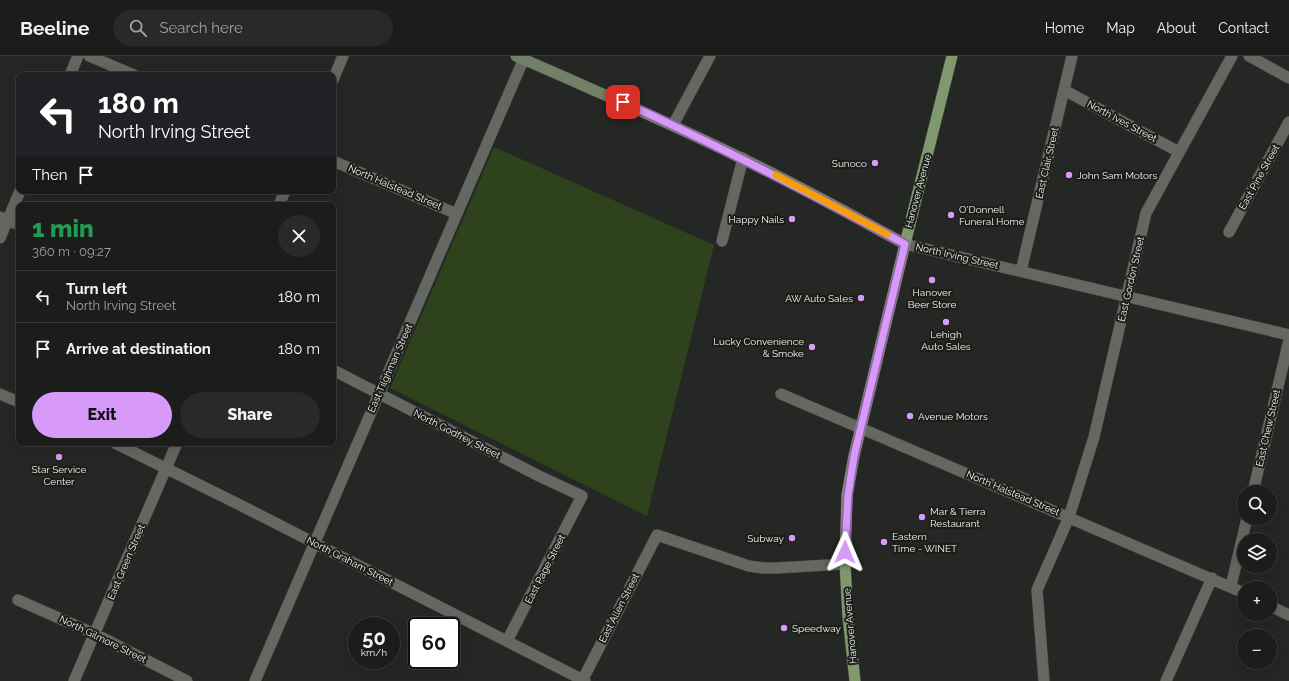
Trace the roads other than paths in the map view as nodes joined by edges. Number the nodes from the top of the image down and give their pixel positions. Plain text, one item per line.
1 (78, 56) edge
2 (89, 56) edge
3 (343, 56) edge
4 (710, 56) edge
5 (952, 56) edge
6 (1072, 56) edge
7 (1232, 56) edge
8 (1249, 56) edge
9 (521, 57) edge
10 (71, 72) edge
11 (127, 72) edge
12 (336, 73) edge
13 (1289, 78) edge
14 (1064, 90) junction
15 (1289, 122) edge
16 (673, 125) junction
17 (1179, 152) junction
18 (743, 158) junction
19 (336, 162) edge
20 (18, 194) edge
21 (457, 214) junction
22 (4, 219) edge
23 (16, 224) edge
24 (1229, 232) dead end
25 (0, 238) edge
26 (722, 241) dead end
27 (905, 244) junction
28 (1021, 271) junction
29 (1127, 296) junction
30 (1289, 335) edge
31 (1289, 340) edge
32 (336, 372) edge
33 (0, 394) edge
34 (379, 394) junction
35 (781, 394) dead end
36 (16, 401) edge
37 (862, 428) junction
38 (121, 446) edge
39 (176, 446) edge
40 (166, 468) junction
41 (1255, 485) edge
42 (582, 496) joint
43 (1069, 517) junction
44 (1245, 525) edge
45 (315, 543) junction
46 (845, 564) junction
47 (1212, 578) junction
48 (1231, 586) junction
49 (1237, 589) edge
50 (18, 600) dead end
51 (1277, 609) edge
52 (1289, 615) edge
53 (95, 634) junction
54 (507, 641) junction
55 (74, 681) edge
56 (187, 681) edge
57 (255, 681) edge
58 (583, 681) edge
59 (855, 681) edge
60 (1044, 681) edge
61 (1166, 681) edge

1 - 10 street
2 - 11 street
3 - 12 street
4 - 16 street
5 - 27 main road, Hanover Avenue
6 - 14 street, East Clair Street
7 - 17 street, East Gordon Street
8 - 13 street
9 - 16 main road, North Irving Street
9 - 21 street, East Tilghman Street
14 - 17 street, North Ives Street
14 - 28 street, East Clair Street
15 - 24 street, East Pine Street
16 - 18 main road, North Irving Street
17 - 29 street, East Gordon Street
18 - 26 street
18 - 27 main road, North Irving Street
19 - 21 street, North Halstead Street
20 - 22 street
21 - 34 street, East Tilghman Street
22 - 23 street
22 - 25 street
27 - 28 street, North Irving Street
27 - 37 main road, Hanover Avenue
28 - 29 street, North Irving Street
29 - 30 street, North Irving Street
29 - 43 street, East Gordon Street
31 - 41 street, East Chew Street
32 - 34 street, North Godfrey Street
33 - 36 street
34 - 42 street, North Godfrey Street
34 - 45 street, East Tilghman Street
35 - 37 street, North Halstead Street
37 - 43 street, North Halstead Street
37 - 46 main road, Hanover Avenue
38 - 40 street, North Graham Street
39 - 40 street, East Green Street
40 - 45 street, North Graham Street
40 - 53 street, East Green Street
42 - 54 street, East Page Street
43 - 47 street, North Halstead Street
43 - 60 street, East Gordon Street
44 - 48 street
45 - 54 street, North Graham Street
45 - 57 street, East Tilghman Street
46 - 58 street, East Allen Street
46 - 59 main road, Hanover Avenue
47 - 48 street, North Halstead Street
47 - 61 street
48 - 49 street, North Halstead Street
50 - 53 street, North Gilmore Street
51 - 52 street
53 - 55 street, East Green Street
53 - 56 street, North Gilmore Street
54 - 58 street, North Graham Street

